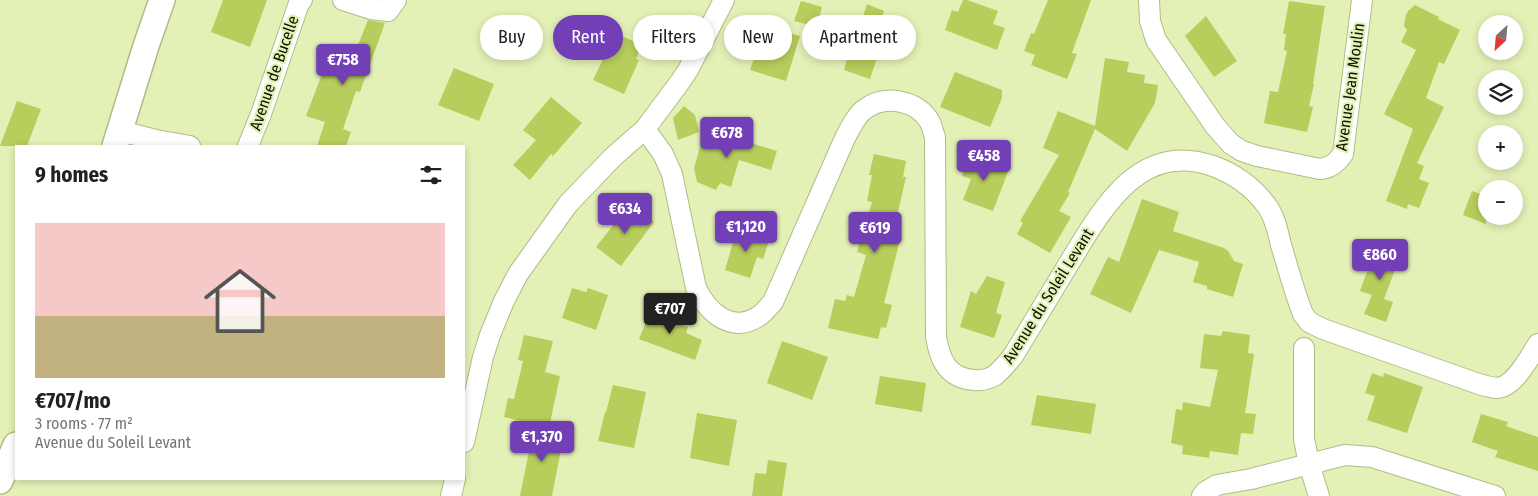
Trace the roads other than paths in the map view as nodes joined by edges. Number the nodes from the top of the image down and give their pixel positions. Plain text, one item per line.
1 (162, 0) edge
2 (302, 0) edge
3 (343, 0) edge
4 (396, 0) edge
5 (724, 0) edge
6 (1149, 0) edge
7 (1362, 0) edge
8 (645, 129) junction
9 (117, 138) edge
10 (184, 145) edge
11 (248, 145) edge
12 (1538, 344) edge
13 (1304, 348) dead end
14 (465, 438) edge
15 (1309, 464) junction
16 (455, 480) edge
17 (1444, 488) edge
18 (451, 496) edge
19 (1202, 496) edge
20 (1320, 496) edge
21 (1495, 496) edge

1 - 9 street
2 - 11 street, Avenue de Bucelle
3 - 4 street
5 - 8 street
6 - 7 street, Avenue Jean Moulin
8 - 12 street, Avenue du Soleil Levant
8 - 14 street
9 - 10 street
13 - 15 street
15 - 17 street
15 - 19 street
15 - 20 street
16 - 18 street
17 - 21 street

